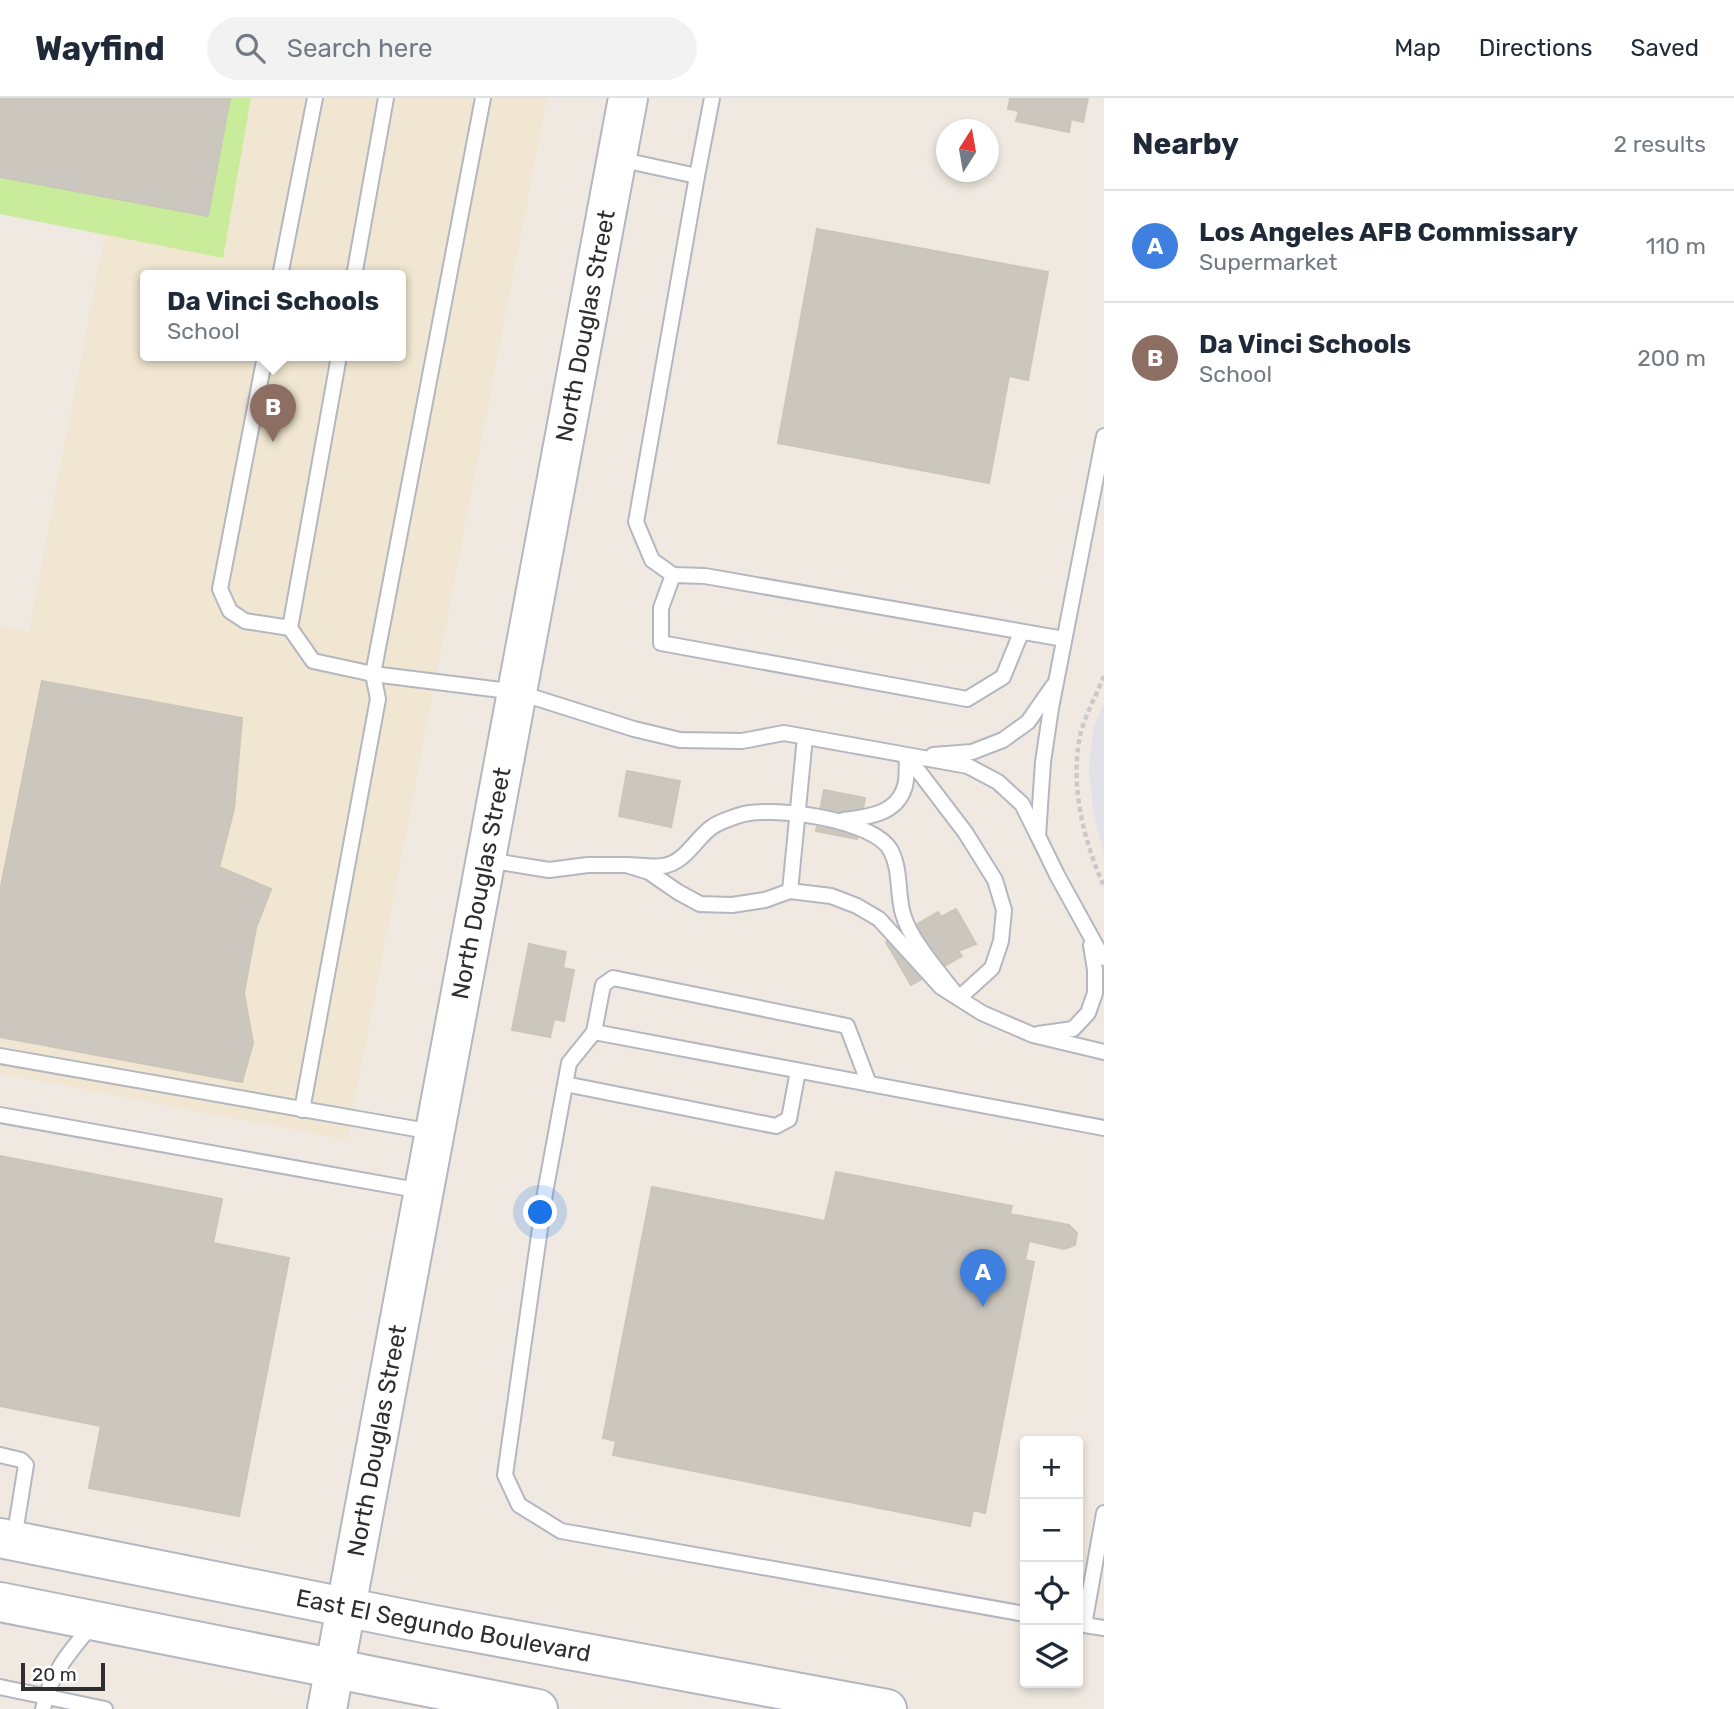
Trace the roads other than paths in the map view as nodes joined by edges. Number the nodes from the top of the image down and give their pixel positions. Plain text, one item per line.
1 (315, 98) edge
2 (386, 98) edge
3 (483, 98) edge
4 (628, 98) edge
5 (712, 98) edge
6 (616, 159) junction
7 (697, 176) junction
8 (281, 270) edge
9 (355, 270) edge
10 (264, 361) edge
11 (338, 361) edge
12 (1104, 436) edge
13 (673, 575) junction
14 (290, 628) junction
15 (1021, 633) junction
16 (1065, 639) junction
17 (373, 674) junction
18 (1056, 681) junction
19 (517, 692) junction
20 (806, 737) junction
21 (907, 756) junction
22 (797, 814) junction
23 (839, 820) junction
24 (1038, 835) junction
25 (486, 860) junction
26 (626, 865) junction
27 (790, 891) junction
28 (1089, 934) junction
29 (1104, 958) edge
30 (959, 998) junction
31 (594, 1032) junction
32 (1033, 1035) junction
33 (1104, 1052) edge
34 (0, 1056) edge
35 (798, 1070) junction
36 (565, 1084) junction
37 (869, 1084) junction
38 (302, 1110) junction
39 (0, 1115) edge
40 (1104, 1128) edge
41 (435, 1132) junction
42 (424, 1191) junction
43 (0, 1455) edge
44 (1104, 1513) edge
45 (7, 1539) edge
46 (0, 1602) edge
47 (346, 1606) junction
48 (1020, 1613) edge
49 (1083, 1614) edge
50 (96, 1621) junction
51 (1083, 1624) edge
52 (1104, 1628) edge
53 (335, 1669) junction
54 (0, 1687) edge
55 (44, 1703) edge
56 (105, 1709) edge
57 (327, 1709) edge
58 (538, 1709) edge
59 (887, 1709) edge

1 - 8 lane
2 - 9 lane
3 - 17 lane
4 - 6 main road, North Douglas Street
5 - 7 lane
6 - 7 lane
6 - 19 main road, North Douglas Street
7 - 13 lane
10 - 14 lane
11 - 14 lane
12 - 16 lane
13 - 15 lane
13 - 15 lane
14 - 17 lane
15 - 16 lane
16 - 18 lane
17 - 19 lane
17 - 38 lane
18 - 21 lane
18 - 24 lane
19 - 20 lane
19 - 25 main road, North Douglas Street
20 - 21 lane
20 - 22 lane
21 - 23 lane
21 - 24 lane
21 - 30 lane
22 - 23 lane
22 - 26 lane
22 - 27 lane
23 - 30 lane
24 - 28 lane
25 - 26 lane
25 - 41 main road, North Douglas Street
26 - 27 lane
27 - 30 lane
28 - 29 lane
28 - 32 lane
30 - 32 lane
31 - 35 lane
31 - 36 lane
31 - 37 lane
32 - 33 lane
34 - 38 lane
35 - 36 lane
35 - 37 lane
36 - 48 lane
37 - 40 lane
38 - 41 lane
39 - 42 lane
41 - 42 main road, North Douglas Street
42 - 47 main road, North Douglas Street
43 - 45 lane
44 - 49 lane
45 - 47 main road, East El Segundo Boulevard
46 - 50 main road
47 - 53 main road, North Douglas Street
47 - 59 main road, East El Segundo Boulevard
50 - 53 main road
50 - 55 lane
51 - 52 lane
53 - 57 main road, North Douglas Street
53 - 58 main road
54 - 55 lane
55 - 56 lane

